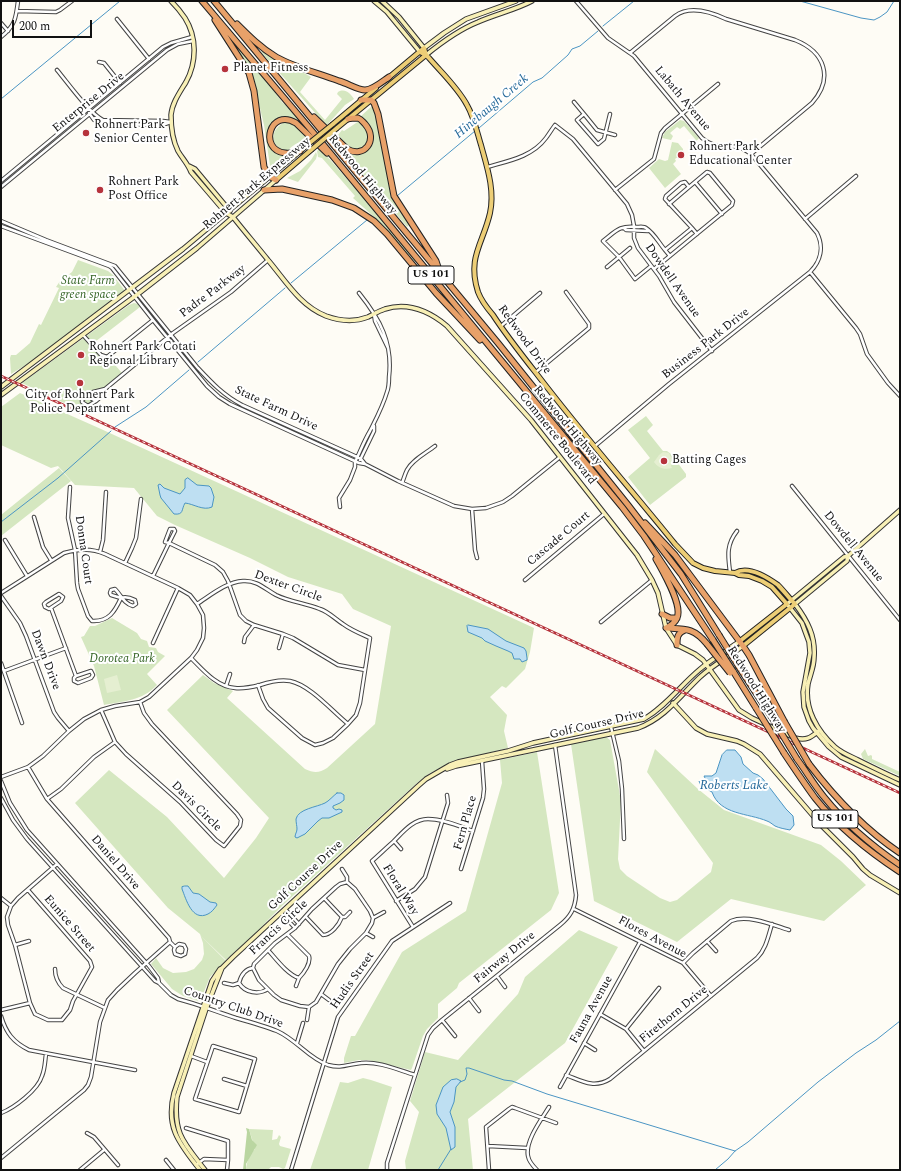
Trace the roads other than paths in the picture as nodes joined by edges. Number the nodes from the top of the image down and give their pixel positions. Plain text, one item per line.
1 (18, 1) edge
2 (72, 1) edge
3 (171, 1) edge
4 (202, 1) edge
5 (214, 1) edge
6 (374, 1) edge
7 (382, 1) edge
8 (516, 1) edge
9 (532, 1) edge
10 (576, 1) edge
11 (491, 10) junction
12 (16, 11) junction
13 (493, 16) junction
14 (117, 19) dead end
15 (1, 23) edge
16 (8, 31) junction
17 (1, 37) edge
18 (192, 37) junction
19 (193, 41) junction
20 (424, 48) junction
21 (420, 52) junction
22 (630, 53) junction
23 (426, 55) junction
24 (149, 58) junction
25 (99, 62) dead end
26 (57, 70) dead end
27 (389, 77) junction
28 (120, 83) junction
29 (718, 84) dead end
30 (291, 94) junction
31 (361, 100) junction
32 (371, 100) junction
33 (574, 102) dead end
34 (88, 108) junction
35 (92, 111) junction
36 (89, 114) junction
37 (584, 114) junction
38 (610, 114) dead end
39 (682, 114) junction
40 (348, 119) junction
41 (172, 122) junction
42 (606, 132) junction
43 (615, 134) dead end
44 (300, 151) junction
45 (751, 154) junction
46 (486, 167) junction
47 (348, 175) junction
48 (269, 176) junction
49 (856, 176) dead end
50 (276, 180) junction
51 (1, 181) edge
52 (695, 182) junction
53 (1, 187) edge
54 (689, 187) junction
55 (264, 190) junction
56 (616, 190) junction
57 (670, 204) junction
58 (228, 211) junction
59 (722, 214) junction
60 (233, 217) junction
61 (805, 219) junction
62 (1, 221) edge
63 (1, 226) edge
64 (634, 226) junction
65 (624, 228) junction
66 (692, 228) junction
67 (633, 230) junction
68 (648, 230) junction
69 (697, 234) junction
70 (630, 248) dead end
71 (665, 250) junction
72 (821, 251) joint
73 (670, 256) junction
74 (619, 257) junction
75 (268, 260) junction
76 (651, 266) junction
77 (607, 267) dead end
78 (654, 269) junction
79 (810, 272) junction
80 (441, 274) junction
81 (131, 289) junction
82 (566, 292) dead end
83 (359, 293) dead end
84 (540, 293) dead end
85 (136, 296) junction
86 (374, 314) junction
87 (153, 320) junction
88 (500, 326) junction
89 (83, 335) junction
90 (170, 335) junction
91 (168, 338) junction
92 (712, 351) junction
93 (535, 373) junction
94 (1, 387) edge
95 (524, 389) junction
96 (104, 390) junction
97 (90, 394) junction
98 (1, 395) edge
99 (900, 396) edge
100 (96, 401) junction
101 (374, 425) junction
102 (434, 446) dead end
103 (595, 446) junction
104 (357, 457) junction
105 (560, 457) junction
106 (361, 459) junction
107 (355, 462) junction
108 (359, 463) junction
109 (365, 464) junction
110 (355, 467) junction
111 (402, 482) junction
112 (792, 486) dead end
113 (70, 487) dead end
114 (106, 492) dead end
115 (141, 499) dead end
116 (628, 505) junction
117 (340, 507) dead end
118 (472, 509) junction
119 (900, 510) edge
120 (605, 513) junction
121 (34, 516) dead end
122 (737, 531) dead end
123 (644, 536) junction
124 (5, 540) dead end
125 (169, 543) junction
126 (75, 550) junction
127 (100, 552) junction
128 (848, 556) junction
129 (477, 558) dead end
130 (51, 560) junction
131 (125, 563) junction
132 (730, 572) junction
133 (27, 576) junction
134 (153, 576) junction
135 (525, 580) dead end
136 (652, 580) junction
137 (229, 584) junction
138 (178, 588) junction
139 (1, 593) edge
140 (1, 596) edge
141 (121, 598) junction
142 (791, 603) junction
143 (197, 604) junction
144 (51, 608) junction
145 (791, 608) junction
146 (662, 614) junction
147 (677, 618) junction
148 (900, 620) edge
149 (601, 622) dead end
150 (254, 625) junction
151 (666, 628) junction
152 (686, 630) junction
153 (283, 634) junction
154 (740, 641) junction
155 (244, 642) dead end
156 (811, 642) junction
157 (153, 643) dead end
158 (677, 645) junction
159 (744, 646) junction
160 (66, 648) junction
161 (279, 648) dead end
162 (191, 658) junction
163 (35, 659) junction
164 (1, 663) edge
165 (706, 665) junction
166 (710, 669) junction
167 (365, 670) junction
168 (4, 671) junction
169 (731, 672) junction
170 (230, 674) dead end
171 (808, 675) junction
172 (76, 676) junction
173 (258, 685) junction
174 (226, 686) junction
175 (669, 700) junction
176 (140, 702) junction
177 (673, 704) junction
178 (808, 706) junction
179 (804, 707) junction
180 (101, 710) junction
181 (22, 723) dead end
182 (348, 724) junction
183 (611, 726) junction
184 (820, 730) junction
185 (70, 731) junction
186 (613, 733) junction
187 (816, 733) junction
188 (115, 742) junction
189 (555, 745) junction
190 (482, 759) junction
191 (28, 767) junction
192 (1, 777) edge
193 (900, 780) edge
194 (1, 781) edge
195 (900, 785) edge
196 (447, 795) dead end
197 (1, 798) edge
198 (47, 799) junction
199 (442, 821) junction
200 (473, 831) junction
201 (624, 839) dead end
202 (394, 841) junction
203 (401, 849) dead end
204 (900, 853) edge
205 (57, 864) junction
206 (900, 865) edge
207 (53, 867) junction
208 (342, 868) dead end
209 (461, 869) dead end
210 (900, 872) edge
211 (347, 882) junction
212 (28, 890) junction
213 (900, 893) edge
214 (1, 898) edge
215 (324, 898) junction
216 (396, 901) junction
217 (450, 903) dead end
218 (11, 906) junction
219 (574, 908) junction
220 (285, 909) junction
221 (350, 912) dead end
222 (384, 912) dead end
223 (281, 913) junction
224 (306, 917) junction
225 (342, 917) junction
226 (373, 918) junction
227 (299, 924) junction
228 (772, 924) junction
229 (413, 927) junction
230 (295, 928) junction
231 (789, 930) dead end
232 (366, 933) junction
233 (287, 934) junction
234 (373, 937) dead end
235 (29, 941) dead end
236 (707, 941) junction
237 (170, 942) junction
238 (640, 942) junction
239 (16, 945) junction
240 (175, 947) junction
241 (268, 950) junction
242 (716, 951) dead end
243 (683, 963) junction
244 (144, 965) junction
245 (253, 968) junction
246 (55, 969) dead end
247 (497, 976) junction
248 (299, 978) junction
249 (159, 983) junction
250 (224, 983) dead end
251 (239, 983) junction
252 (296, 986) dead end
253 (505, 987) dead end
254 (659, 988) dead end
255 (268, 989) junction
256 (321, 994) junction
257 (77, 995) junction
258 (711, 996) junction
259 (469, 998) junction
260 (329, 1000) dead end
261 (30, 1003) junction
262 (309, 1006) junction
263 (105, 1008) junction
264 (204, 1008) junction
265 (1, 1010) edge
266 (479, 1011) dead end
267 (600, 1014) junction
268 (1, 1016) edge
269 (307, 1020) dead end
270 (442, 1020) junction
271 (303, 1023) dead end
272 (626, 1029) junction
273 (455, 1036) dead end
274 (297, 1043) junction
275 (584, 1044) junction
276 (595, 1050) dead end
277 (644, 1051) junction
278 (46, 1054) junction
279 (191, 1056) junction
280 (207, 1062) junction
281 (94, 1063) junction
282 (324, 1063) junction
283 (135, 1070) dead end
284 (415, 1075) junction
285 (566, 1075) junction
286 (224, 1079) dead end
287 (247, 1086) junction
288 (560, 1087) dead end
289 (549, 1107) dead end
290 (1, 1113) edge
291 (542, 1118) junction
292 (556, 1123) dead end
293 (186, 1128) dead end
294 (87, 1133) dead end
295 (488, 1146) junction
296 (527, 1148) junction
297 (105, 1150) junction
298 (1, 1158) edge
299 (166, 1160) dead end
300 (228, 1160) junction
301 (198, 1164) junction
302 (118, 1165) dead end
303 (80, 1170) edge
304 (174, 1170) edge
305 (200, 1170) edge
306 (205, 1170) edge
307 (227, 1170) edge
308 (292, 1170) edge
309 (387, 1170) edge
310 (489, 1170) edge
311 (536, 1170) edge

1 - 12 street
2 - 12 street
3 - 18 street, Commerce Boulevard
4 - 47 highway, Redwood Highway / US 101
4 - 48 highway
5 - 27 highway
5 - 30 highway, Redwood Highway / US 101
6 - 21 street, Redwood Drive
7 - 20 street, Redwood Drive
8 - 11 street, Rohnert Park Expressway
9 - 13 street, Rohnert Park Expressway
10 - 22 street, Labath Avenue
11 - 13 street
11 - 20 street, Rohnert Park Expressway
12 - 16 street
13 - 23 street, Rohnert Park Expressway
14 - 24 street
15 - 16 street
16 - 17 street
18 - 19 street, Commerce Boulevard
18 - 24 street, Enterprise Drive
19 - 35 street, Enterprise Drive
19 - 41 street, Commerce Boulevard
20 - 21 main road, Rohnert Park Expressway
20 - 23 main road, Redwood Drive
21 - 23 main road, Redwood Drive
21 - 27 main road, Rohnert Park Expressway
22 - 39 street, Labath Avenue
22 - 45 street
23 - 32 main road, Rohnert Park Expressway
23 - 46 main road, Redwood Drive
24 - 28 street, Enterprise Drive
25 - 28 street
26 - 34 street
27 - 31 main road, Rohnert Park Expressway
28 - 34 street, Enterprise Drive
29 - 39 street
30 - 40 highway
30 - 80 highway, Redwood Highway / US 101
31 - 32 highway
31 - 44 main road, Rohnert Park Expressway, bridge
32 - 40 main road, Rohnert Park Expressway
32 - 80 highway
33 - 37 street
34 - 35 street
34 - 36 street
34 - 51 street, Enterprise Drive
35 - 36 street, Enterprise Drive
35 - 41 street
36 - 41 street
36 - 53 street, Enterprise Drive
37 - 42 street
37 - 42 street
38 - 42 street
39 - 45 street, Labath Avenue
39 - 56 street
40 - 50 main road, Rohnert Park Expressway, bridge
41 - 58 street, Commerce Boulevard
42 - 43 street
44 - 47 highway
44 - 48 street, Rohnert Park Expressway
45 - 61 street, Labath Avenue
46 - 56 street
46 - 88 main road, Redwood Drive
47 - 95 highway, Redwood Highway / US 101
48 - 50 highway
48 - 58 street, Rohnert Park Expressway
49 - 61 street
50 - 55 street, Rohnert Park Expressway
52 - 54 street
52 - 59 street
52 - 59 street
54 - 57 street
54 - 57 street
55 - 60 street, Rohnert Park Expressway
55 - 95 highway
56 - 64 street
57 - 66 street
58 - 60 street, Commerce Boulevard
58 - 81 street, Rohnert Park Expressway
59 - 69 street
60 - 75 street, Commerce Boulevard
60 - 85 street, Rohnert Park Expressway
61 - 72 street, Labath Avenue
62 - 81 street, State Farm Drive
63 - 81 street, State Farm Drive
64 - 65 street
64 - 67 street
64 - 68 street
65 - 67 street
65 - 74 street
66 - 69 street
66 - 71 street
67 - 68 street
67 - 76 street, Dowdell Avenue
68 - 71 street
69 - 73 street
70 - 74 street
71 - 73 street
72 - 79 street, Business Park Drive
73 - 78 street
74 - 76 street
74 - 77 street
75 - 86 street, Commerce Boulevard
75 - 90 street, Padre Parkway
76 - 78 street, Dowdell Avenue
78 - 92 street, Dowdell Avenue
79 - 92 street, Business Park Drive
79 - 99 street
80 - 116 highway, Redwood Highway / US 101
81 - 85 street, State Farm Drive
81 - 94 street, Rohnert Park Expressway
82 - 93 street
83 - 86 street
84 - 88 street
85 - 87 street, State Farm Drive
85 - 89 street, Rohnert Park Expressway
85 - 90 street, State Farm Drive
86 - 101 street
86 - 105 street, Commerce Boulevard
87 - 89 street
87 - 91 street, State Farm Drive
88 - 93 main road, Redwood Drive
89 - 98 street, Rohnert Park Expressway
90 - 91 street, Padre Parkway
90 - 104 street, State Farm Drive
91 - 96 street, Padre Parkway
91 - 107 street, State Farm Drive
92 - 103 street, Business Park Drive
93 - 103 main road, Redwood Drive
95 - 123 highway, Redwood Highway / US 101
96 - 97 street
96 - 100 street
97 - 100 street
97 - 100 street
101 - 104 street
101 - 106 street
102 - 111 street
103 - 132 main road, Redwood Drive
104 - 106 street, State Farm Drive
104 - 107 street
105 - 118 street, State Farm Drive
105 - 120 street, Commerce Boulevard
106 - 108 street
106 - 109 street, State Farm Drive
107 - 108 street, State Farm Drive
107 - 110 street
108 - 109 street, State Farm Drive
108 - 110 street
109 - 111 street, State Farm Drive
110 - 117 street
111 - 118 street, State Farm Drive
112 - 128 street, Dowdell Avenue
113 - 126 street, Donna Court
114 - 127 street
115 - 131 street
116 - 154 highway
116 - 206 highway, Redwood Highway / US 101, bridge
118 - 129 street
119 - 128 street
120 - 135 street, Cascade Court
120 - 136 street, Commerce Boulevard
121 - 130 street
122 - 132 street
123 - 147 highway
123 - 169 highway, Redwood Highway / US 101, bridge
124 - 133 street
125 - 125 street
125 - 134 street
125 - 137 street
126 - 127 street
126 - 130 street
126 - 141 street, Donna Court
127 - 131 street
128 - 142 street
128 - 148 street, Dowdell Avenue
130 - 133 street
131 - 134 street
132 - 142 main road, Redwood Drive
133 - 139 street
134 - 138 street
136 - 146 street, Commerce Boulevard
136 - 149 street
137 - 143 street, Dexter Circle
137 - 150 street
137 - 167 street, Dexter Circle
138 - 143 street
138 - 157 street
140 - 163 street, Dawn Drive
141 - 141 street, Donna Court
141 - 141 street, Donna Court
142 - 145 main road, Golf Course Drive
142 - 154 main road, Golf Course Drive
142 - 156 street, Redwood Drive
143 - 162 street
144 - 144 street
144 - 160 street
145 - 156 street, Redwood Drive
145 - 159 main road, Golf Course Drive
146 - 147 highway
146 - 151 street, Commerce Boulevard
147 - 151 highway
150 - 153 street
150 - 155 street
151 - 152 highway
151 - 158 street, Commerce Boulevard
152 - 158 highway
152 - 169 highway, bridge
153 - 161 street
153 - 167 street
154 - 159 highway
154 - 165 street, Golf Course Drive
156 - 171 street, Redwood Drive
158 - 165 street, Commerce Boulevard
159 - 166 street, Golf Course Drive
159 - 204 highway, bridge
160 - 163 street
160 - 172 street
162 - 174 street
162 - 176 street
163 - 168 street
163 - 185 street, Dawn Drive
164 - 168 street
165 - 166 street, Commerce Boulevard
165 - 175 street, Golf Course Drive
166 - 177 street, Golf Course Drive
166 - 187 street, Commerce Boulevard
167 - 182 street, Dexter Circle
168 - 181 street
169 - 210 highway, Redwood Highway / US 101, bridge
170 - 174 street
171 - 178 street, Redwood Drive
171 - 179 street, Redwood Drive
172 - 172 street
173 - 174 street
173 - 182 street
173 - 182 street, Dexter Circle
175 - 177 street
175 - 183 street, Golf Course Drive
176 - 180 street
176 - 188 street, Davis Circle
177 - 186 street, Golf Course Drive
177 - 213 street
178 - 179 street
178 - 184 street, Redwood Drive
179 - 187 street, Redwood Drive
180 - 185 street
180 - 188 street, Davis Circle
183 - 186 street
183 - 190 street, Golf Course Drive
184 - 187 street, Commerce Boulevard
184 - 193 street, Redwood Drive
185 - 191 street
186 - 189 street, Golf Course Drive
186 - 201 street
187 - 195 street, Redwood Drive
188 - 198 street
189 - 190 street, Golf Course Drive
189 - 219 street
190 - 200 street, Fern Place
190 - 220 street, Golf Course Drive
191 - 192 street
191 - 198 street, Daniel Drive
194 - 205 street, Country Club Drive
196 - 199 street
197 - 207 street, Country Club Drive
198 - 237 street, Daniel Drive
199 - 200 street, Floral Way
199 - 202 street, Floral Way
199 - 216 street
200 - 209 street, Fern Place
202 - 203 street
202 - 216 street, Floral Way
205 - 207 street
205 - 244 street, Country Club Drive
207 - 212 street
207 - 244 street, Country Club Drive
208 - 211 street
211 - 215 street, Francis Circle
211 - 226 street
212 - 218 street
212 - 257 street, Eunice Street
214 - 218 street
215 - 224 street, Francis Circle
215 - 225 street
216 - 229 street, Floral Way
217 - 229 street, Hudis Street
218 - 239 street
219 - 238 street, Flores Avenue
219 - 247 street, Fairway Drive
220 - 223 street, Golf Course Drive
220 - 227 street
221 - 225 street
222 - 226 street
223 - 230 street
223 - 264 street, Golf Course Drive
224 - 225 street
224 - 227 street, Francis Circle
226 - 232 street
227 - 230 street, Francis Circle
228 - 231 street
228 - 236 street
228 - 258 street, Firethorn Drive
229 - 282 street, Hudis Street
230 - 233 street, Francis Circle
232 - 234 street
232 - 256 street
233 - 241 street, Francis Circle
233 - 248 street
235 - 239 street
236 - 242 street
236 - 243 street
237 - 240 street, Daniel Drive
237 - 244 street
238 - 243 street, Flores Avenue
238 - 267 street, Fauna Avenue
239 - 261 street
240 - 240 street
241 - 245 street, Francis Circle
241 - 248 street
243 - 258 street, Flores Avenue
244 - 249 street, Country Club Drive
244 - 249 street, Country Club Drive
244 - 263 street
245 - 251 street
245 - 255 street, Francis Circle
246 - 257 street
247 - 253 street
247 - 259 street, Fairway Drive
248 - 252 street
249 - 264 street, Country Club Drive
250 - 251 street
251 - 255 street
254 - 272 street
255 - 262 street, Francis Circle
256 - 260 street
256 - 262 street
257 - 261 street, Eunice Street
257 - 263 street
258 - 277 street, Firethorn Drive
259 - 266 street
259 - 270 street, Fairway Drive
261 - 265 street
262 - 269 street
263 - 281 street
264 - 274 street, Country Club Drive
264 - 279 street, Golf Course Drive
264 - 301 street, Golf Course Drive
267 - 272 street
267 - 275 street, Fauna Avenue
268 - 278 street
270 - 273 street
270 - 284 street, Fairway Drive
271 - 274 street
272 - 277 street
274 - 282 street, Country Club Drive
275 - 276 street
275 - 285 street, Fauna Avenue
277 - 285 street, Firethorn Drive
278 - 281 street
278 - 290 street
279 - 280 street
279 - 301 street, Golf Course Drive
280 - 287 street
280 - 287 street
281 - 283 street
281 - 298 street
282 - 284 street, Country Club Drive
282 - 308 street, Hudis Street
284 - 309 street, Fairway Drive
285 - 288 street, Fauna Avenue
286 - 287 street
289 - 291 street
291 - 292 street
291 - 295 street
291 - 296 street
293 - 300 street
294 - 297 street
295 - 296 street
295 - 310 street
296 - 311 street
297 - 302 street
297 - 303 street
299 - 304 street
300 - 301 street
300 - 307 street
301 - 305 street, Golf Course Drive
301 - 306 street, Golf Course Drive

